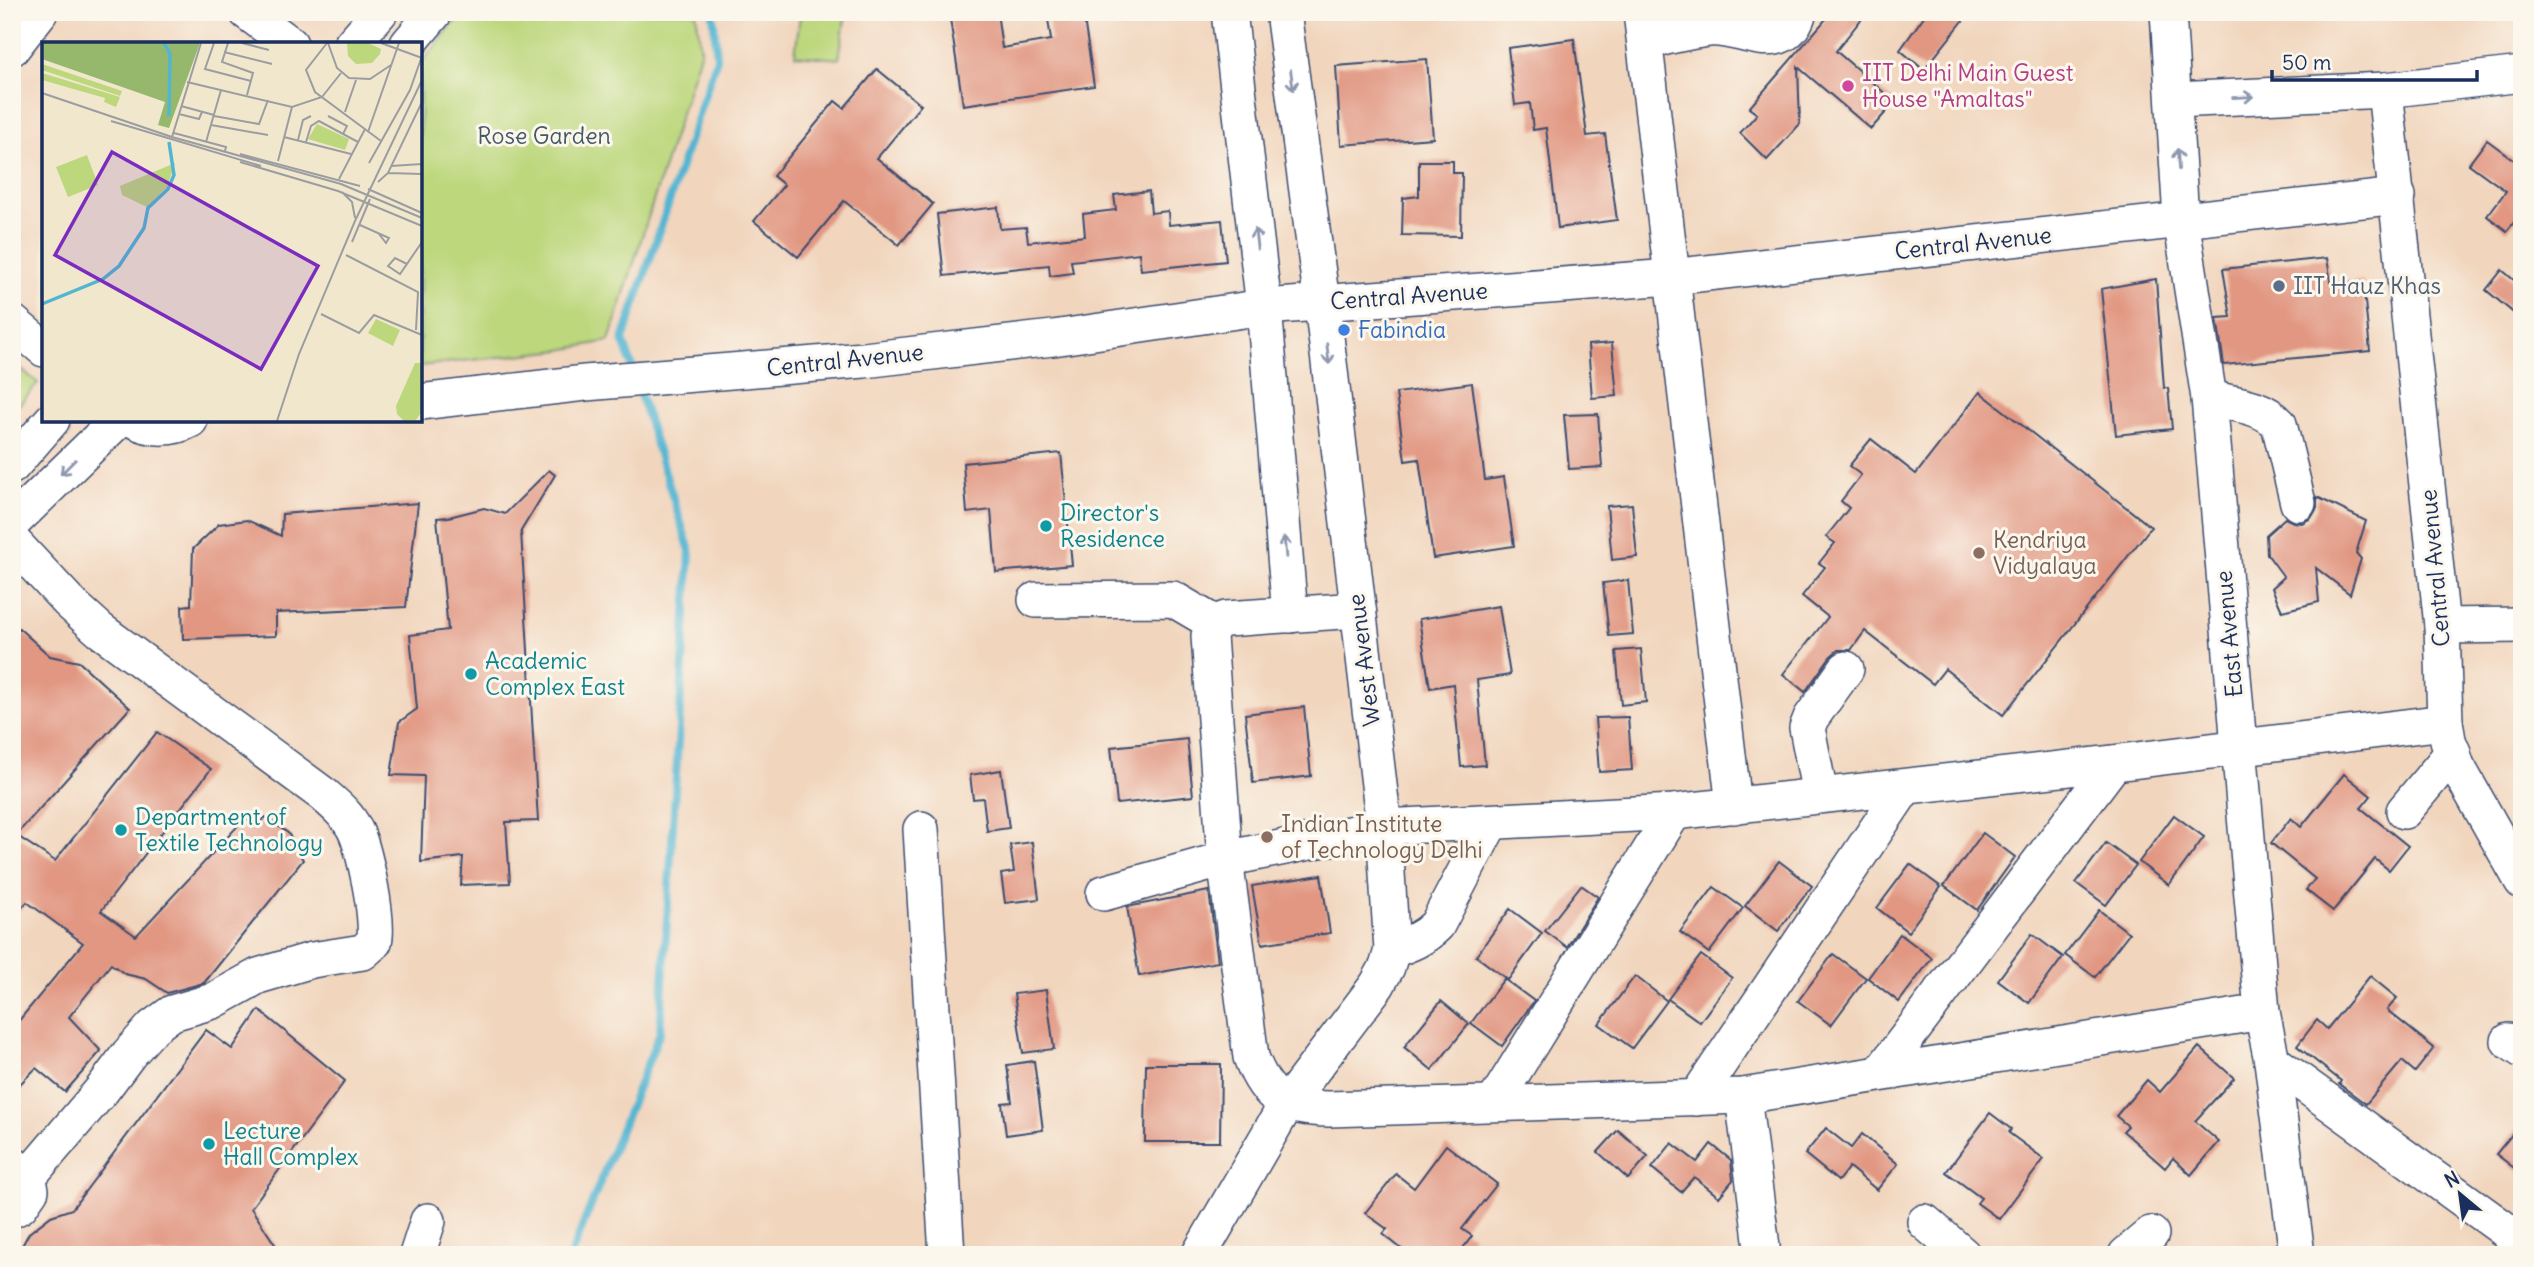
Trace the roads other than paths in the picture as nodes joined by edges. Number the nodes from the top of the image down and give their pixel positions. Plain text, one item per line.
1 (40, 12) edge
2 (247, 12) edge
3 (380, 12) edge
4 (435, 12) edge
5 (1229, 12) edge
6 (1283, 12) edge
7 (1799, 12) edge
8 (2168, 12) edge
9 (1718, 20) edge
10 (1643, 27) edge
11 (287, 42) edge
12 (354, 42) edge
13 (410, 42) edge
14 (12, 48) edge
15 (2522, 75) edge
16 (2385, 90) junction
17 (2175, 100) junction
18 (2398, 196) junction
19 (2181, 219) junction
20 (1671, 277) junction
21 (1322, 303) junction
22 (1264, 307) junction
23 (12, 322) edge
24 (42, 347) edge
25 (2209, 398) junction
26 (422, 402) edge
27 (50, 422) edge
28 (116, 422) edge
29 (138, 422) edge
30 (187, 422) edge
31 (12, 466) edge
32 (2298, 503) dead end
33 (12, 523) edge
34 (12, 541) edge
35 (1036, 600) dead end
36 (1358, 610) junction
37 (1290, 615) junction
38 (1214, 623) junction
39 (2522, 625) edge
40 (2442, 626) junction
41 (1846, 669) dead end
42 (2449, 737) junction
43 (2238, 746) junction
44 (2113, 763) junction
45 (1905, 787) junction
46 (1820, 795) junction
47 (1734, 806) junction
48 (2404, 811) dead end
49 (1674, 812) junction
50 (1491, 822) junction
51 (1384, 827) junction
52 (921, 829) dead end
53 (1226, 859) junction
54 (2522, 881) edge
55 (1104, 893) dead end
56 (1392, 950) junction
57 (2262, 1012) junction
58 (2272, 1061) junction
59 (1881, 1072) junction
60 (1743, 1097) junction
61 (1696, 1098) junction
62 (1494, 1103) junction
63 (1286, 1105) junction
64 (20, 1170) edge
65 (12, 1210) edge
66 (428, 1221) dead end
67 (1925, 1222) dead end
68 (2522, 1242) edge
69 (417, 1255) edge
70 (947, 1255) edge
71 (1199, 1255) edge
72 (1763, 1255) edge
73 (1963, 1255) edge
74 (2297, 1255) edge

1 - 14 street
2 - 11 street
3 - 12 street
4 - 13 street
22 -> 5 street
6 -> 21 street, West Avenue
7 - 9 street
8 - 17 street, East Avenue
9 - 10 street
10 - 20 street
15 - 16 street
17 -> 16 street
16 - 18 street, Central Avenue
19 -> 17 street, East Avenue
18 - 19 street, Central Avenue
18 - 40 street, Central Avenue
19 - 20 street, Central Avenue
19 - 25 street, East Avenue
20 - 21 street, Central Avenue
20 - 47 street
21 - 22 street, Central Avenue
21 -> 36 street, West Avenue
22 - 26 street, Central Avenue
37 -> 22 street
23 - 24 street
25 - 32 street
25 - 43 street, East Avenue
27 - 31 street
28 -> 33 street
29 - 30 street
34 - 64 street
35 - 38 street
36 - 37 street
36 - 51 street, West Avenue
37 - 38 street
38 - 53 street
39 - 40 street
40 - 42 street, Central Avenue
41 - 46 street
42 - 43 street
42 - 48 street
42 - 54 street, Central Avenue
43 - 44 street
43 - 57 street, East Avenue
44 - 45 street
44 - 59 street
45 - 46 street
45 - 61 street
46 - 47 street
47 - 49 street
49 - 50 street
49 - 62 street
50 - 51 street
50 - 56 street
51 - 53 street
51 - 56 street, West Avenue
52 - 70 street
53 - 55 street
53 - 63 street
56 - 63 street, West Avenue
57 - 58 street, East Avenue
57 - 59 street
58 - 68 street
58 - 74 street, East Avenue
59 - 60 street
60 - 61 street
60 - 72 street
61 - 62 street
62 - 63 street
63 - 71 street, West Avenue
64 - 65 street
66 - 69 street
67 - 73 street

